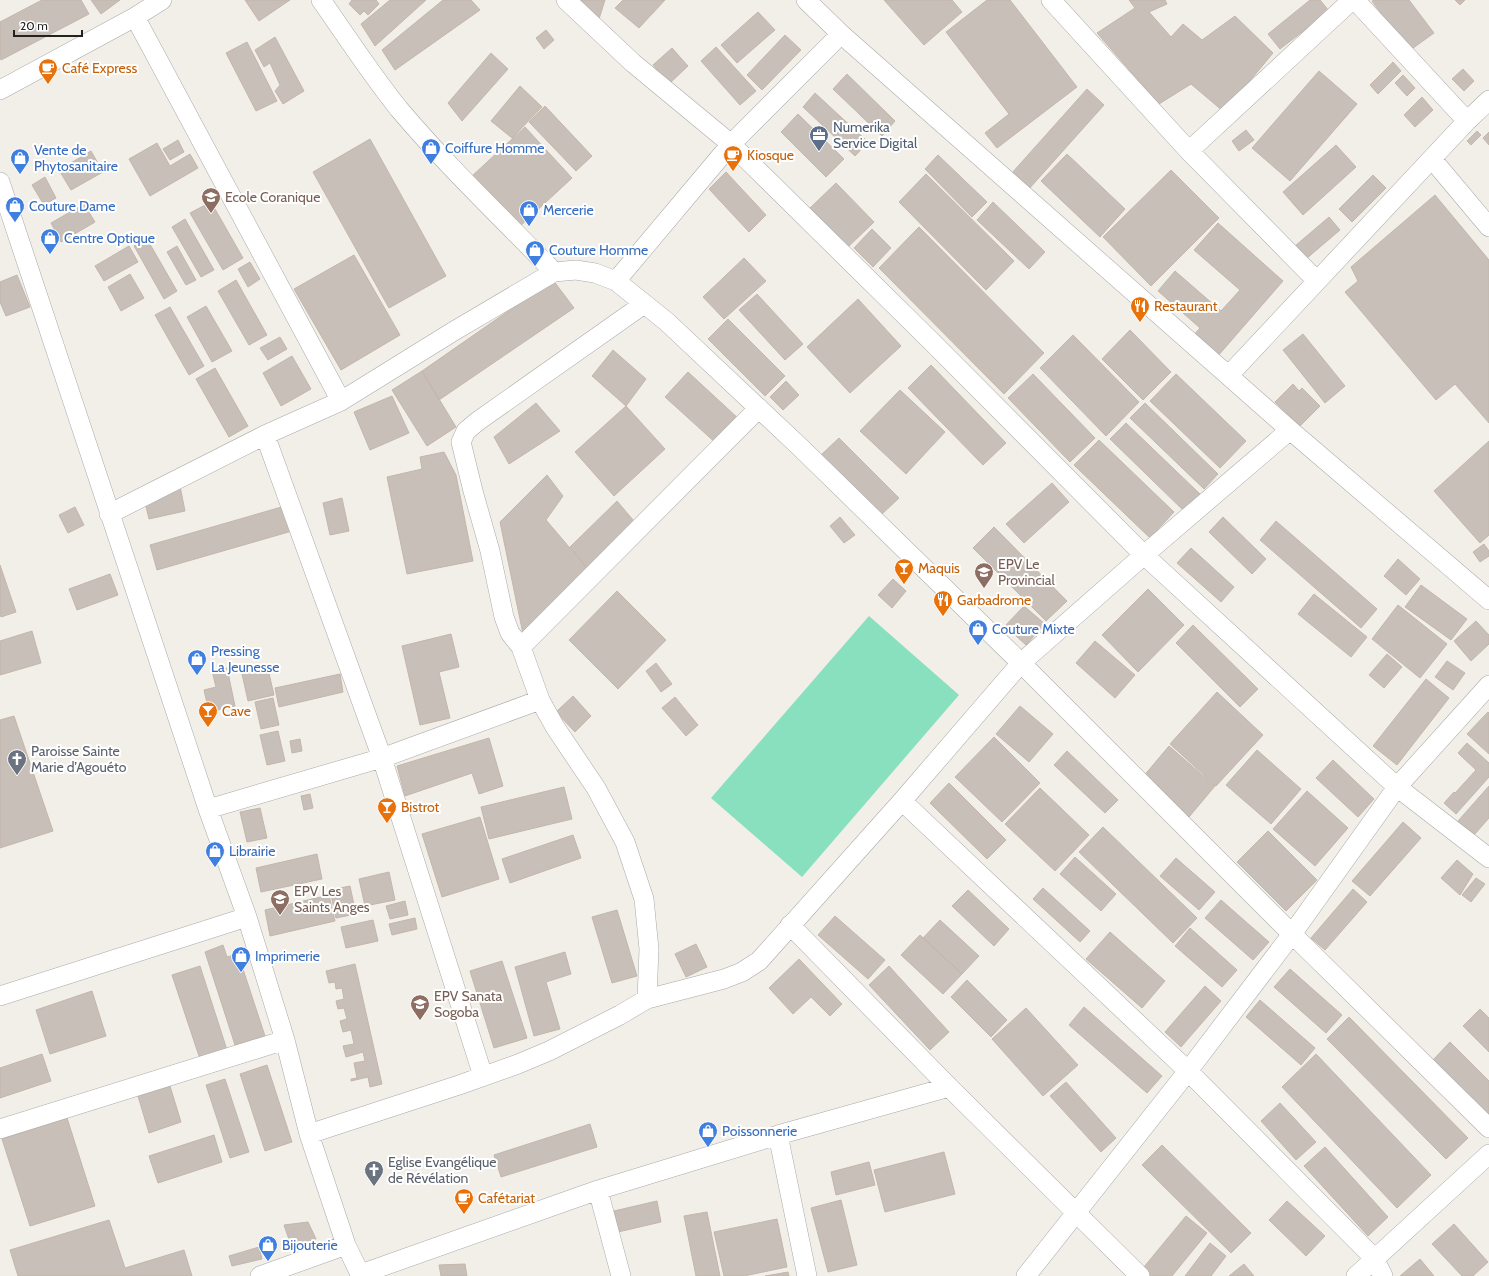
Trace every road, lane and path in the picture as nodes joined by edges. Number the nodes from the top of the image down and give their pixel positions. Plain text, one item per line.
1 (162, 0) edge
2 (321, 0) edge
3 (566, 0) edge
4 (806, 0) edge
5 (1051, 0) edge
6 (1352, 0) edge
7 (1355, 0) edge
8 (135, 17) junction
9 (841, 34) junction
10 (0, 90) edge
11 (1489, 100) edge
12 (1468, 121) junction
13 (732, 144) junction
14 (1188, 151) junction
15 (1432, 159) junction
16 (0, 182) edge
17 (1489, 227) edge
18 (554, 272) junction
19 (616, 281) junction
20 (1317, 281) junction
21 (644, 304) junction
22 (1229, 375) junction
23 (341, 401) junction
24 (760, 408) junction
25 (1290, 430) junction
26 (265, 435) junction
27 (109, 514) junction
28 (1144, 555) junction
29 (1489, 600) edge
30 (521, 647) junction
31 (1021, 663) junction
32 (1489, 685) edge
33 (540, 700) junction
34 (382, 758) junction
35 (1397, 787) junction
36 (902, 801) junction
37 (208, 809) junction
38 (1489, 858) edge
39 (247, 917) junction
40 (790, 925) junction
41 (1292, 934) junction
42 (0, 996) edge
43 (647, 999) junction
44 (285, 1040) junction
45 (1188, 1071) junction
46 (484, 1076) junction
47 (949, 1088) junction
48 (1489, 1128) edge
49 (0, 1129) edge
50 (309, 1134) junction
51 (778, 1136) junction
52 (1489, 1154) edge
53 (598, 1190) junction
54 (1075, 1212) junction
55 (346, 1245) junction
56 (1374, 1258) junction
57 (361, 1275) edge
58 (260, 1276) edge
59 (621, 1276) edge
60 (807, 1276) edge
61 (1026, 1276) edge
62 (1140, 1276) edge
63 (1356, 1276) edge
64 (1383, 1276) edge

1 - 8 street
2 - 18 street
3 - 13 street
4 - 9 street
5 - 14 street
6 - 14 street
7 - 12 street
8 - 10 street
8 - 23 street
9 - 13 street
9 - 22 street
11 - 12 street
12 - 15 street
13 - 19 street
13 - 28 street
14 - 20 street
15 - 17 street
15 - 20 street
16 - 27 street
18 - 19 street
18 - 23 street
19 - 21 street
20 - 22 street
21 - 24 street
21 - 30 street
22 - 25 street
23 - 26 street
24 - 30 street
24 - 31 street
25 - 28 street
25 - 29 street
26 - 27 street
26 - 34 street
27 - 37 street
28 - 31 street
28 - 35 street
30 - 33 street
31 - 36 street
31 - 41 street
32 - 35 street
33 - 34 street
33 - 43 street
34 - 37 street
34 - 46 street
35 - 38 street
35 - 41 street
36 - 40 street
36 - 45 street
37 - 39 street
39 - 42 street
39 - 44 street
40 - 43 street
40 - 47 street
41 - 45 street
41 - 48 street
43 - 46 street
44 - 49 street
44 - 50 street
45 - 54 street
45 - 56 street
46 - 50 street
47 - 51 street
47 - 54 street
50 - 55 street
51 - 53 street
51 - 60 street
52 - 56 street
53 - 57 street
53 - 59 street
54 - 61 street
54 - 62 street
55 - 57 street
55 - 58 street
56 - 63 street
56 - 64 street

